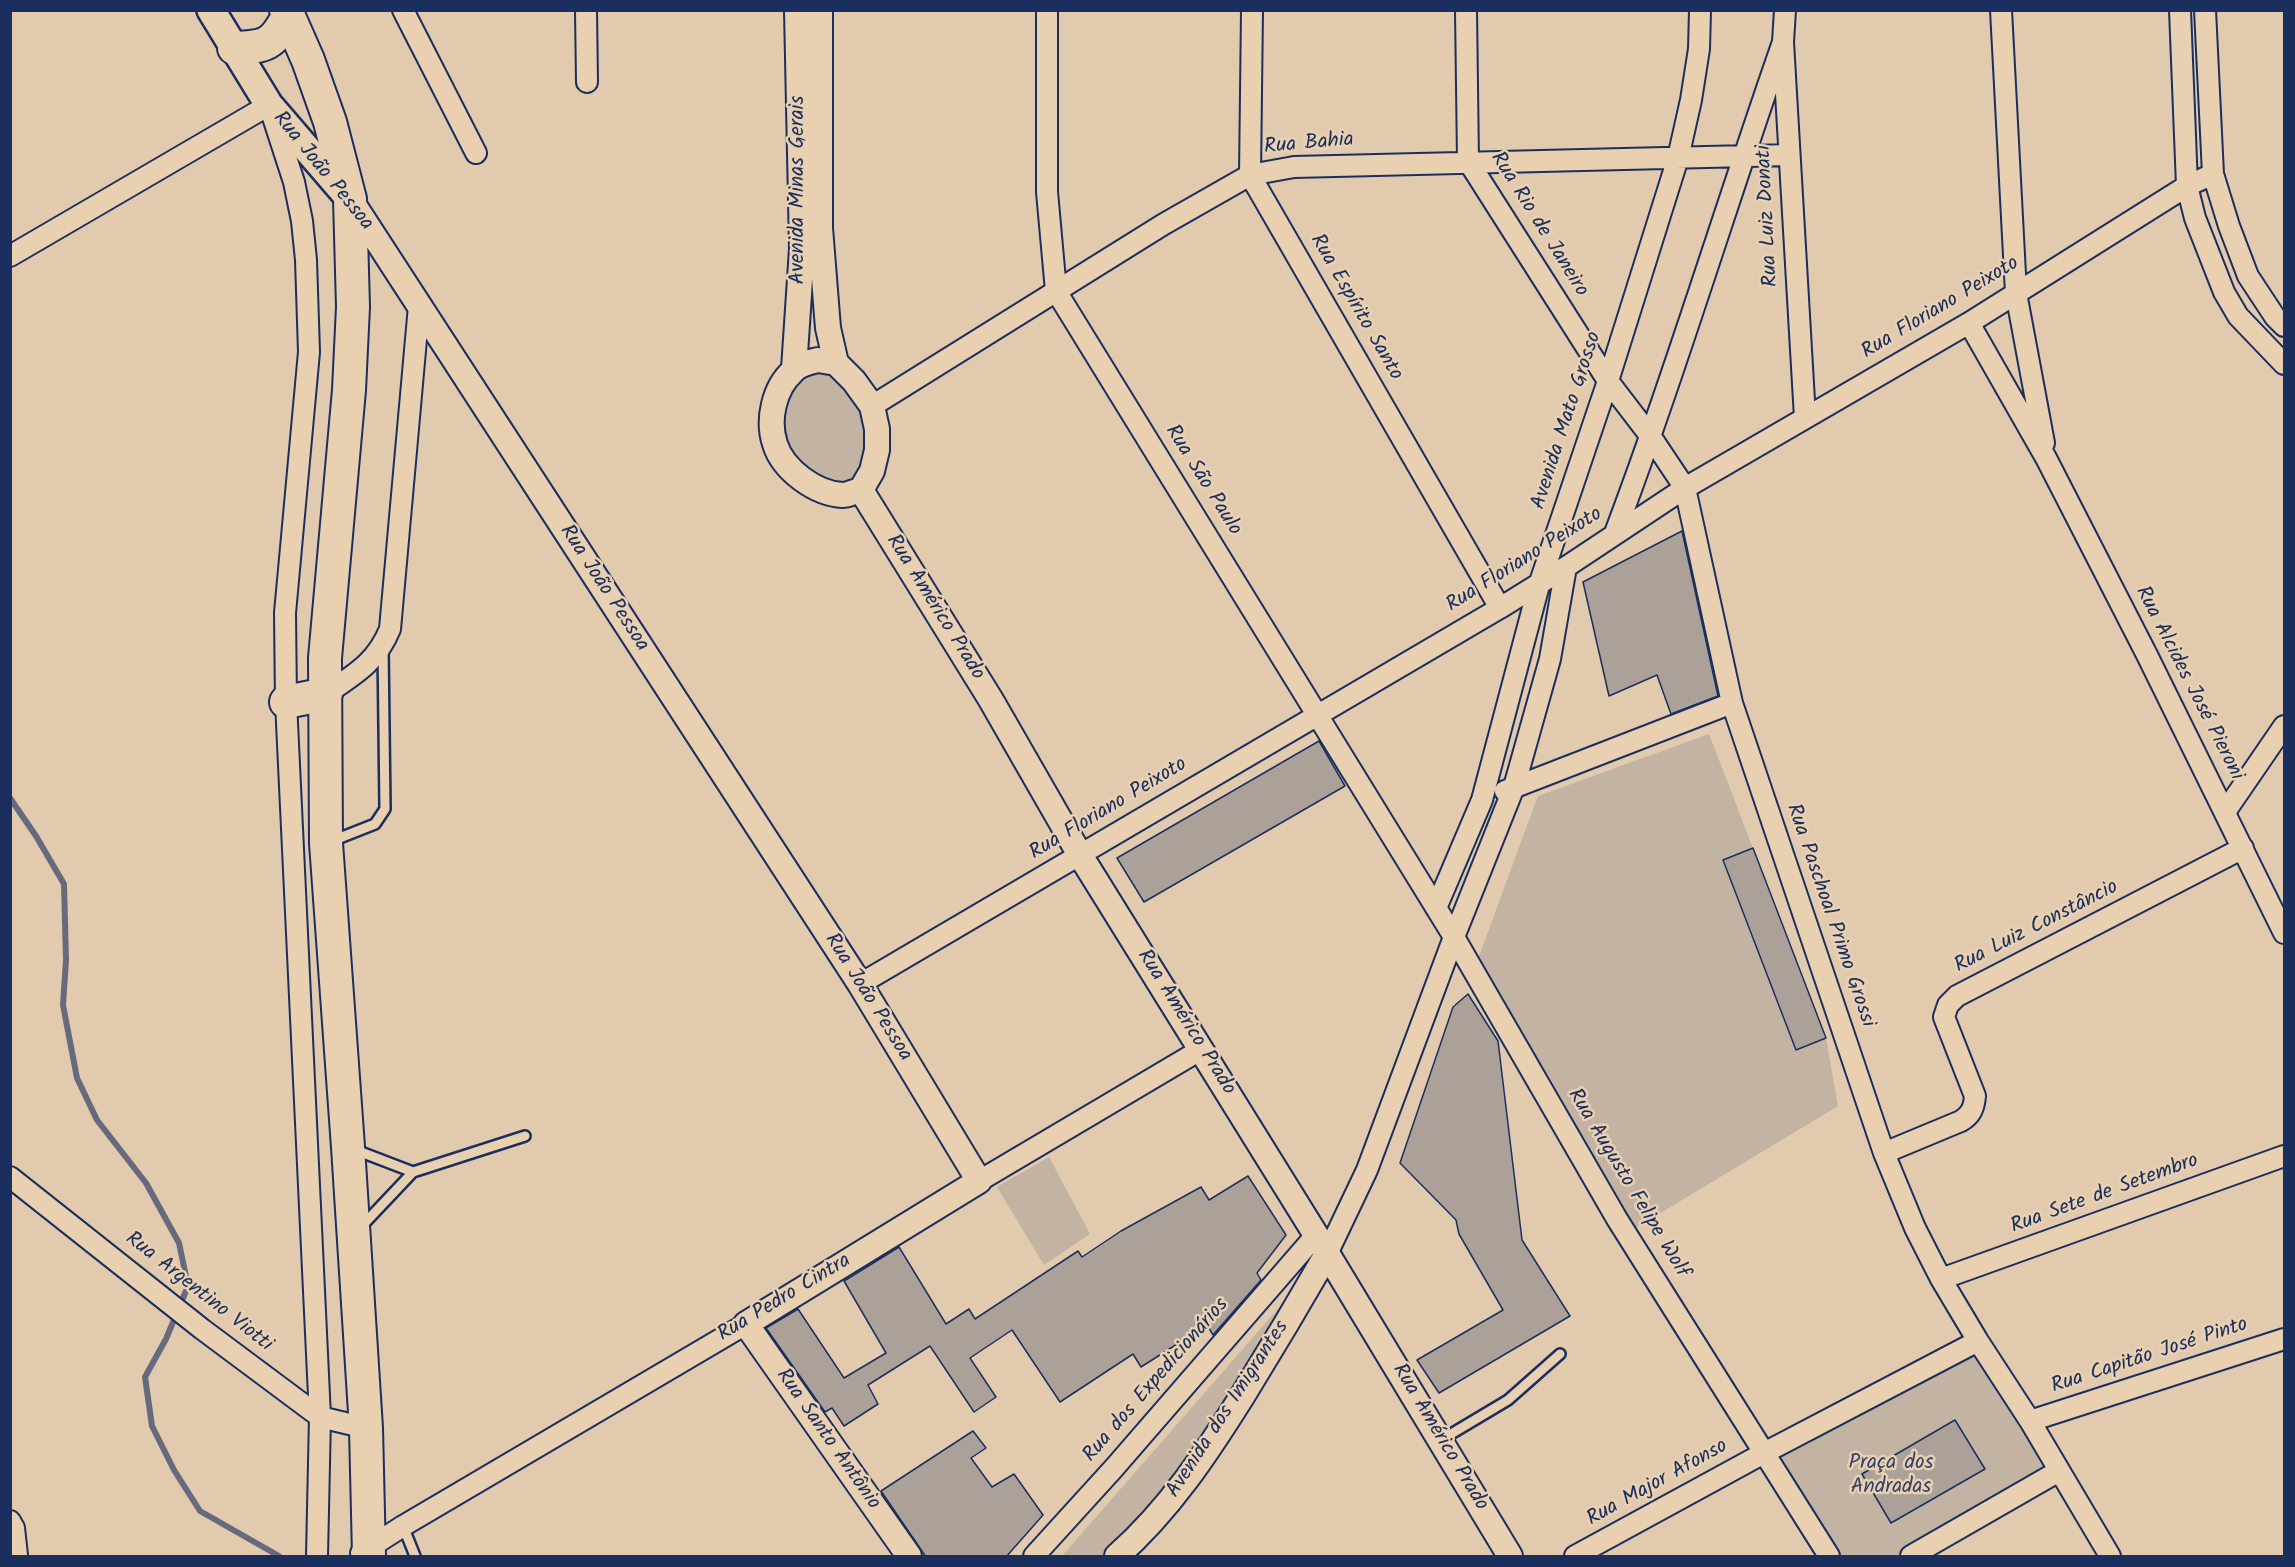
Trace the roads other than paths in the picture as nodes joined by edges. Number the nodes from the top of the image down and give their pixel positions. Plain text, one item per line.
1 (211, 10) edge
2 (403, 10) edge
3 (586, 10) edge
4 (797, 10) edge
5 (820, 10) edge
6 (1047, 10) edge
7 (1252, 10) edge
8 (1466, 10) edge
9 (1700, 10) edge
10 (1785, 10) edge
11 (2001, 10) edge
12 (2180, 10) edge
13 (2205, 10) edge
14 (287, 13) edge
15 (1783, 42) junction
16 (234, 48) junction
17 (587, 82) dead end
18 (269, 105) junction
19 (476, 153) dead end
20 (1789, 155) junction
21 (1743, 157) junction
22 (1678, 158) junction
23 (1468, 161) junction
24 (2213, 174) junction
25 (1250, 175) junction
26 (2187, 186) junction
27 (350, 199) junction
28 (10, 256) edge
29 (1056, 291) junction
30 (2016, 292) junction
31 (419, 306) junction
32 (1969, 323) junction
33 (2284, 326) edge
34 (836, 363) junction
35 (2284, 364) edge
36 (794, 369) junction
37 (1608, 381) junction
38 (872, 406) junction
39 (1805, 418) junction
40 (1651, 437) junction
41 (2046, 458) junction
42 (1684, 488) junction
43 (861, 490) junction
44 (1616, 533) junction
45 (1566, 567) junction
46 (1539, 585) junction
47 (1500, 608) junction
48 (383, 645) junction
49 (326, 694) junction
50 (286, 702) junction
51 (1732, 703) junction
52 (1318, 714) junction
53 (2284, 726) edge
54 (1514, 787) junction
55 (1482, 800) junction
56 (2225, 812) junction
57 (326, 843) junction
58 (2243, 848) junction
59 (1080, 855) junction
60 (1436, 908) junction
61 (2284, 933) edge
62 (1454, 937) junction
63 (860, 984) junction
64 (1202, 1049) junction
65 (525, 1136) dead end
66 (348, 1147) junction
67 (1884, 1153) junction
68 (2284, 1156) edge
69 (413, 1172) junction
70 (10, 1177) edge
71 (979, 1181) junction
72 (354, 1235) junction
73 (1321, 1244) junction
74 (1941, 1279) junction
75 (746, 1324) junction
76 (2284, 1339) edge
77 (1978, 1341) junction
78 (1560, 1354) dead end
79 (320, 1417) junction
80 (2030, 1421) junction
81 (366, 1428) junction
82 (1441, 1440) junction
83 (1764, 1453) junction
84 (2059, 1471) junction
85 (10, 1521) edge
86 (403, 1526) junction
87 (364, 1554) edge
88 (16, 1556) edge
89 (317, 1557) edge
90 (415, 1557) edge
91 (909, 1557) edge
92 (1034, 1557) edge
93 (1117, 1557) edge
94 (1510, 1557) edge
95 (1575, 1557) edge
96 (1829, 1557) edge
97 (1911, 1557) edge
98 (2110, 1557) edge

1 - 16 main road, Rua João Pessoa
2 - 19 street
3 - 17 street
4 - 36 street, Avenida Minas Gerais
5 - 34 street, Avenida Minas Gerais
6 - 29 street, Rua São Paulo
7 - 25 street
8 - 23 street, Rua Rio de Janeiro
9 - 22 street, Avenida Mato Grosso
10 - 15 street, Rua Luiz Donati
11 - 30 street, Rua Alcides José Pieroni
12 - 26 street
13 - 24 street
14 - 16 highway
14 - 27 highway
15 - 20 street, Rua Luiz Donati
15 - 21 street
16 - 18 main road, Rua João Pessoa
18 - 27 main road, Rua João Pessoa
18 - 28 street
18 - 50 street
20 - 21 street, Rua Bahia
20 - 39 street, Rua Luiz Donati
21 - 22 street, Rua Bahia
21 - 40 street
22 - 23 street, Rua Bahia
22 - 37 street, Avenida Mato Grosso
23 - 25 street, Rua Bahia
23 - 37 street, Rua Rio de Janeiro
24 - 26 street, Rua Floriano Peixoto
24 - 33 street
25 - 29 street, Rua Bahia
25 - 47 street, Rua Espírito Santo
26 - 30 street, Rua Floriano Peixoto
26 - 35 street
27 - 31 street, Rua João Pessoa
27 - 49 highway
29 - 38 street, Rua Bahia
29 - 52 street, Rua São Paulo
30 - 32 street, Rua Floriano Peixoto
30 - 41 street, Rua Alcides José Pieroni
31 - 48 street
31 - 63 street, Rua João Pessoa
32 - 39 street, Rua Floriano Peixoto
32 - 41 street, Rua Alcides José Pieroni
34 - 36 street
34 - 38 street
36 - 43 street
37 - 40 street, Rua Rio de Janeiro
37 - 46 street, Avenida Mato Grosso
38 - 43 street
39 - 42 street, Rua Floriano Peixoto
40 - 42 street, Rua Rio de Janeiro
40 - 44 street
41 - 56 street, Rua Alcides José Pieroni
42 - 44 street, Rua Floriano Peixoto
42 - 51 street, Rua Paschoal Primo Grossi
43 - 59 street, Rua Américo Prado
44 - 45 street, Rua Floriano Peixoto
45 - 46 street, Rua Floriano Peixoto
45 - 54 street
46 - 47 street, Rua Floriano Peixoto
46 - 55 street, Avenida Mato Grosso
47 - 52 street, Rua Floriano Peixoto
48 - 49 street
48 - 57 lane
49 - 50 highway
49 - 57 highway
50 - 79 street
51 - 54 street
51 - 67 street, Rua Paschoal Primo Grossi
52 - 59 street, Rua Floriano Peixoto
52 - 60 street, Rua São Paulo
53 - 56 street
54 - 55 street
54 - 62 street
55 - 60 street, Avenida Mato Grosso
56 - 58 street, Rua Alcides José Pieroni
57 - 66 highway
58 - 61 street, Rua Alcides José Pieroni
58 - 67 street, Rua Luiz Constâncio
59 - 63 street, Rua Floriano Peixoto
59 - 64 street, Rua Américo Prado
60 - 62 street, Rua São Paulo
62 - 73 street, Rua dos Expedicionários
62 - 83 street, Rua Augusto Felipe Wolf
63 - 71 street, Rua João Pessoa
64 - 71 street, Rua Pedro Cintra
64 - 73 street, Rua Américo Prado
65 - 69 lane
66 - 69 lane
66 - 72 highway
67 - 74 street, Rua Paschoal Primo Grossi
68 - 74 street, Rua Sete de Setembro
69 - 72 lane
70 - 79 street, Rua Argentino Viotti
71 - 75 street, Rua Pedro Cintra
72 - 81 highway
73 - 82 street, Rua Américo Prado
73 - 92 street, Rua dos Expedicionários
73 - 93 street, Avenida dos Imigrantes
74 - 77 street, Rua Paschoal Primo Grossi
75 - 86 street, Rua Pedro Cintra
75 - 91 street, Rua Santo Antônio
76 - 80 street, Rua Capitão José Pinto
77 - 80 street
77 - 83 street
78 - 82 lane
79 - 81 street, Rua Argentino Viotti
79 - 89 street
80 - 84 street
81 - 87 highway
82 - 94 street, Rua Américo Prado
83 - 95 street, Rua Major Afonso
83 - 96 street
84 - 97 street
84 - 98 street
85 - 88 street
86 - 87 street, Rua Pedro Cintra
86 - 90 lane

